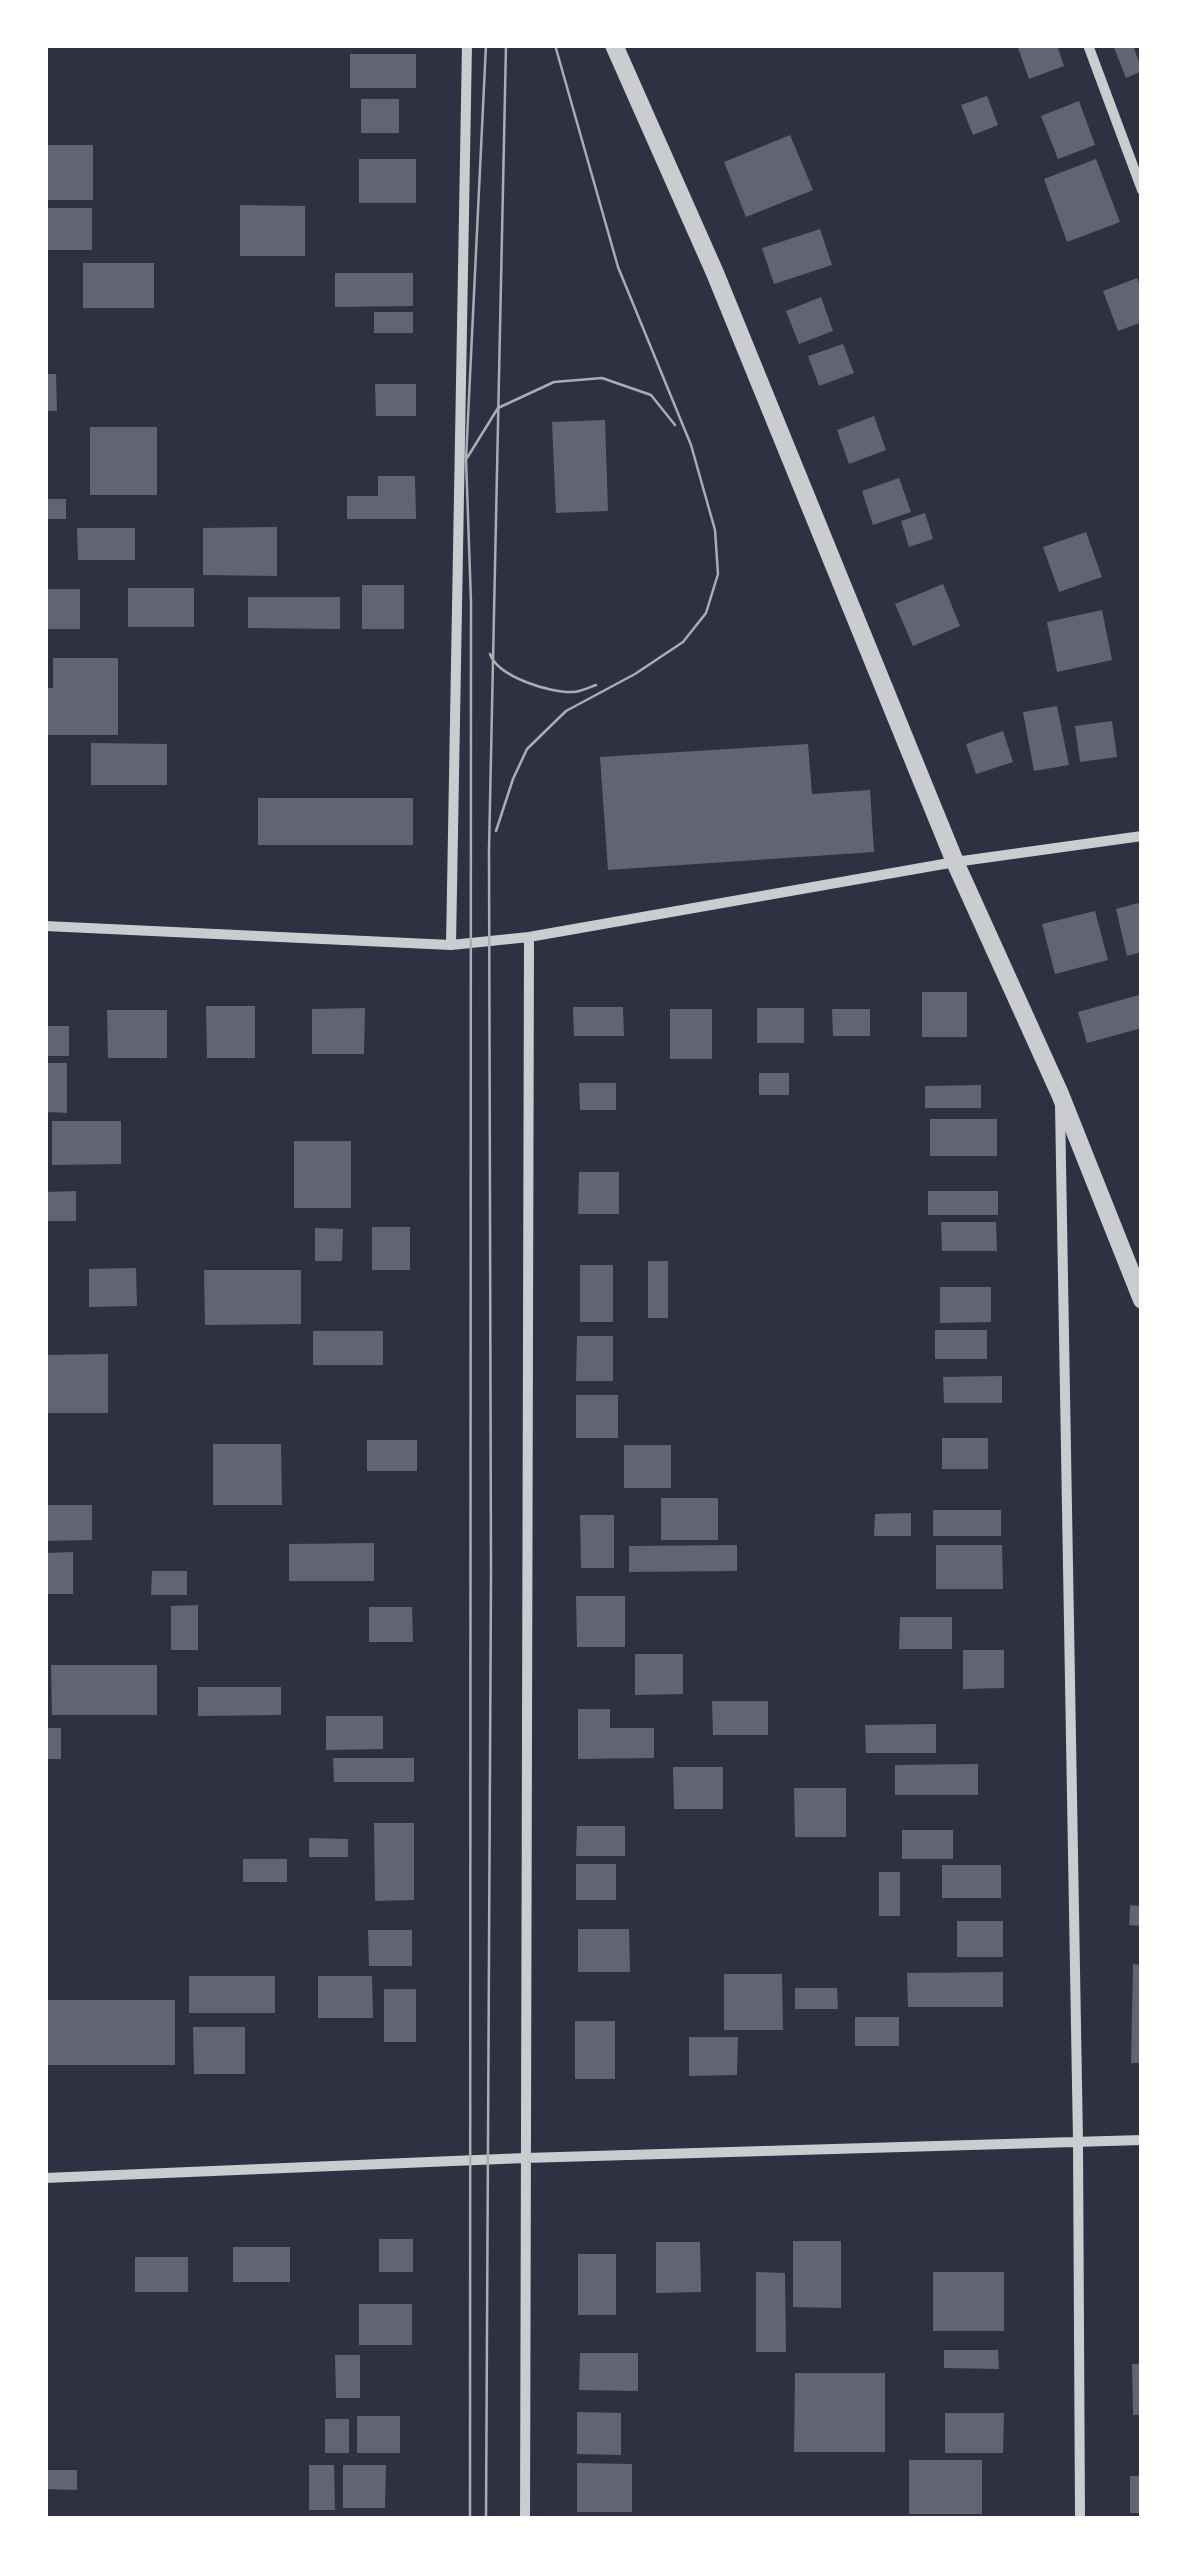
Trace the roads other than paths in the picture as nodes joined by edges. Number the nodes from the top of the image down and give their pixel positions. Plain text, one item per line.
1 (467, 45) edge
2 (614, 45) edge
3 (1088, 45) edge
4 (1142, 190) edge
5 (1142, 836) edge
6 (955, 862) junction
7 (45, 926) edge
8 (529, 937) junction
9 (450, 944) junction
10 (1060, 1094) junction
11 (1142, 1300) edge
12 (1142, 2140) edge
13 (1078, 2141) junction
14 (525, 2158) junction
15 (45, 2178) edge
16 (524, 2519) edge
17 (1080, 2519) edge

1 - 9 street
2 - 6 street
3 - 4 street
5 - 6 street
6 - 8 street
6 - 10 street
7 - 9 street
8 - 9 street
8 - 14 street
10 - 11 street
10 - 13 street
12 - 13 street
13 - 14 street
13 - 17 street
14 - 15 street
14 - 16 street

